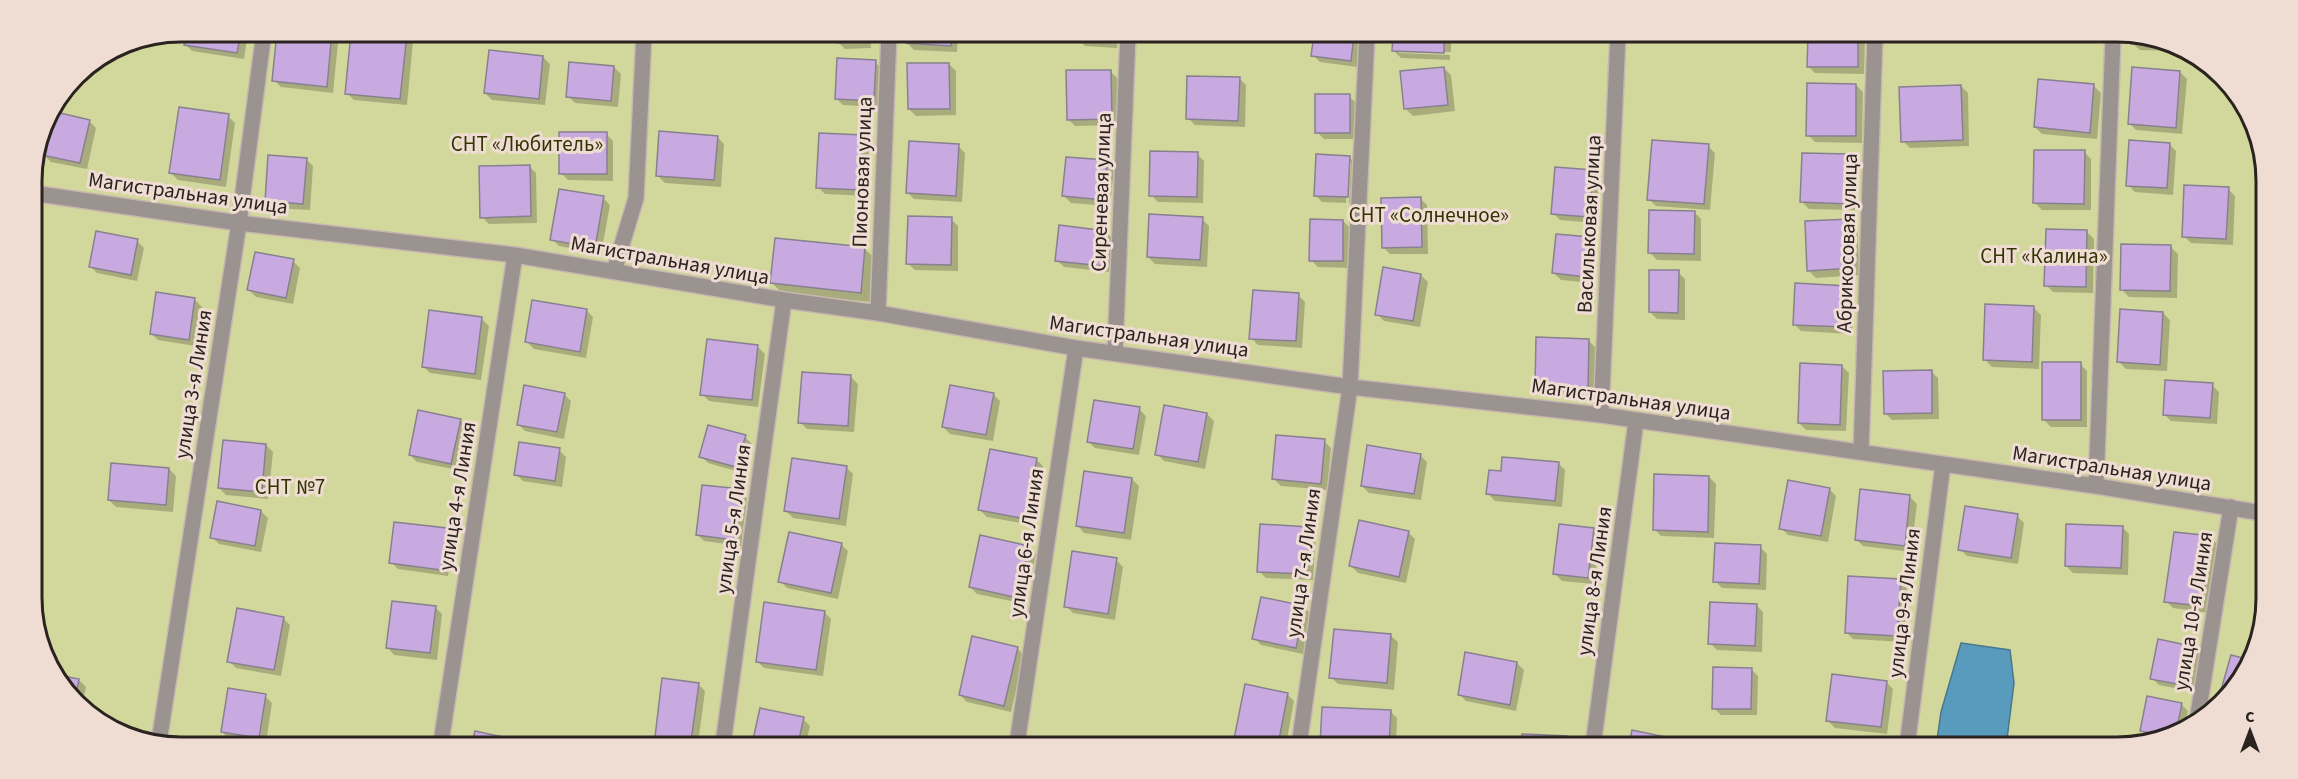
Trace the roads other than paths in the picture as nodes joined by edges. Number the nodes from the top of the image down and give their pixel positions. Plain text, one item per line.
1 (263, 42) edge
2 (644, 42) edge
3 (889, 42) edge
4 (1128, 42) edge
5 (1367, 42) edge
6 (1618, 42) edge
7 (1875, 42) edge
8 (2113, 42) edge
9 (42, 194) edge
10 (239, 223) junction
11 (515, 255) junction
12 (614, 271) junction
13 (784, 300) junction
14 (878, 313) junction
15 (1076, 348) junction
16 (1115, 352) junction
17 (1350, 387) junction
18 (1601, 414) junction
19 (1636, 421) junction
20 (1861, 452) junction
21 (1943, 464) junction
22 (2096, 486) junction
23 (2231, 507) junction
24 (2256, 512) edge
25 (2199, 711) edge
26 (160, 735) edge
27 (442, 737) edge
28 (724, 737) edge
29 (1018, 737) edge
30 (1300, 737) edge
31 (1594, 737) edge
32 (1908, 737) edge

1 - 10 street, улица 3-я Линия
2 - 12 street
3 - 14 street, Пионовая улица
4 - 16 street, Сиреневая улица
5 - 17 street, улица 7-я Линия
6 - 18 street, Васильковая улица
7 - 20 street, Абрикосовая улица
8 - 22 street
9 - 10 street, Магистральная улица
10 - 11 street, Магистральная улица
10 - 26 street, улица 3-я Линия
11 - 12 street, Магистральная улица
11 - 27 street, улица 4-я Линия
12 - 13 street, Магистральная улица
13 - 14 street, Магистральная улица
13 - 28 street, улица 5-я Линия
14 - 15 street, Магистральная улица
15 - 16 street, Магистральная улица
15 - 29 street, улица 6-я Линия
16 - 17 street, Магистральная улица
17 - 18 street, Магистральная улица
17 - 30 street, улица 7-я Линия
18 - 19 street, Магистральная улица
19 - 20 street, Магистральная улица
19 - 31 street, улица 8-я Линия
20 - 21 street, Магистральная улица
21 - 22 street, Магистральная улица
21 - 32 street, улица 9-я Линия
22 - 23 street, Магистральная улица
23 - 24 street, Магистральная улица
23 - 25 street, улица 10-я Линия

